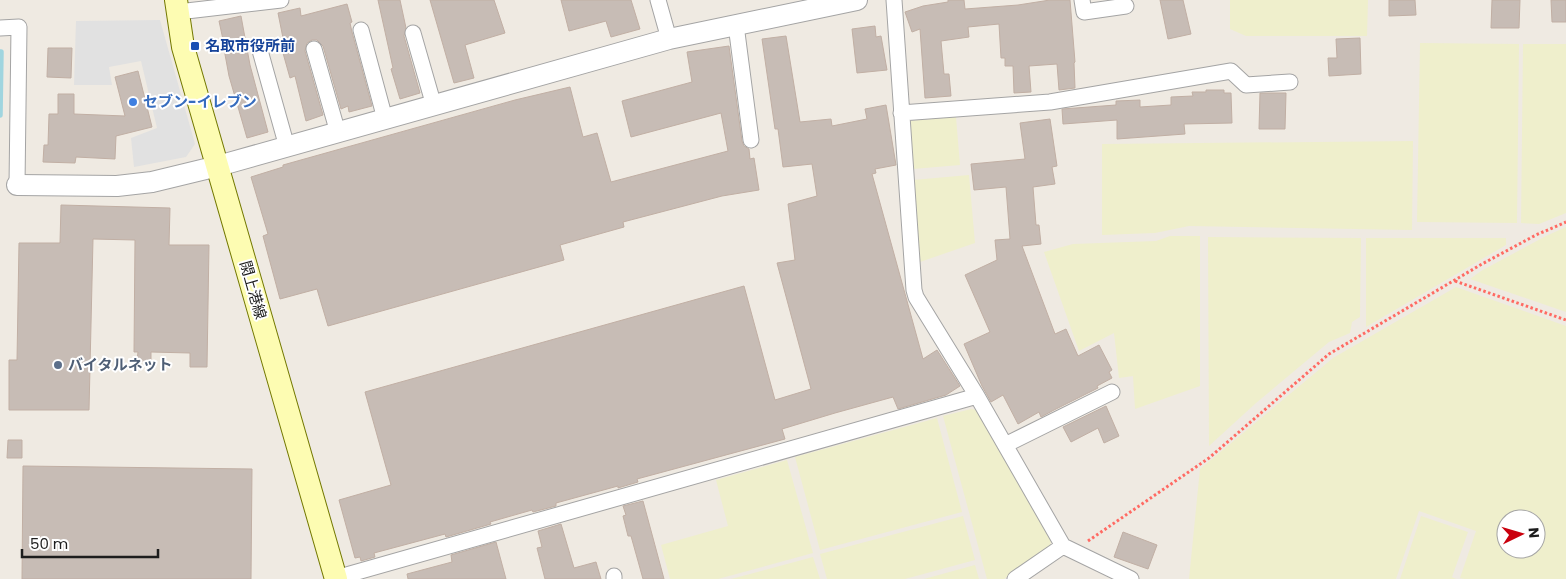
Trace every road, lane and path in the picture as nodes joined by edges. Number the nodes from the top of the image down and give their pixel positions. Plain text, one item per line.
1 (281, 0) edge
2 (658, 0) edge
3 (857, 0) edge
4 (894, 0) edge
5 (1082, 0) edge
6 (175, 4) edge
7 (1126, 6) dead end
8 (736, 25) junction
9 (0, 28) edge
10 (361, 30) dead end
11 (413, 34) dead end
12 (669, 39) junction
13 (259, 47) dead end
14 (314, 49) dead end
15 (1290, 82) dead end
16 (434, 106) junction
17 (902, 113) junction
18 (385, 119) junction
19 (338, 133) junction
20 (752, 140) dead end
21 (287, 147) junction
22 (218, 166) junction
23 (17, 185) joint
24 (1566, 222) edge
25 (1455, 281) junction
26 (1566, 320) edge
27 (1112, 392) dead end
28 (977, 396) junction
29 (1005, 445) junction
30 (1068, 548) junction
31 (1128, 578) edge
32 (336, 579) edge
33 (1015, 579) edge

1 - 6 street
2 - 12 street
3 - 8 street
4 - 17 street
5 - 7 street
6 - 22 main road, 閖上港線
8 - 12 street
8 - 20 street
9 - 23 street
10 - 18 street
11 - 16 street
12 - 16 street
13 - 21 street
14 - 19 street
15 - 17 street
16 - 18 street
17 - 28 street
18 - 19 street
19 - 21 street
21 - 22 street
22 - 23 street
22 - 32 main road, 閖上港線
24 - 25 path
25 - 26 path
25 - 30 path
27 - 29 street
28 - 29 street
28 - 32 street
29 - 30 street
30 - 31 street
30 - 33 street

